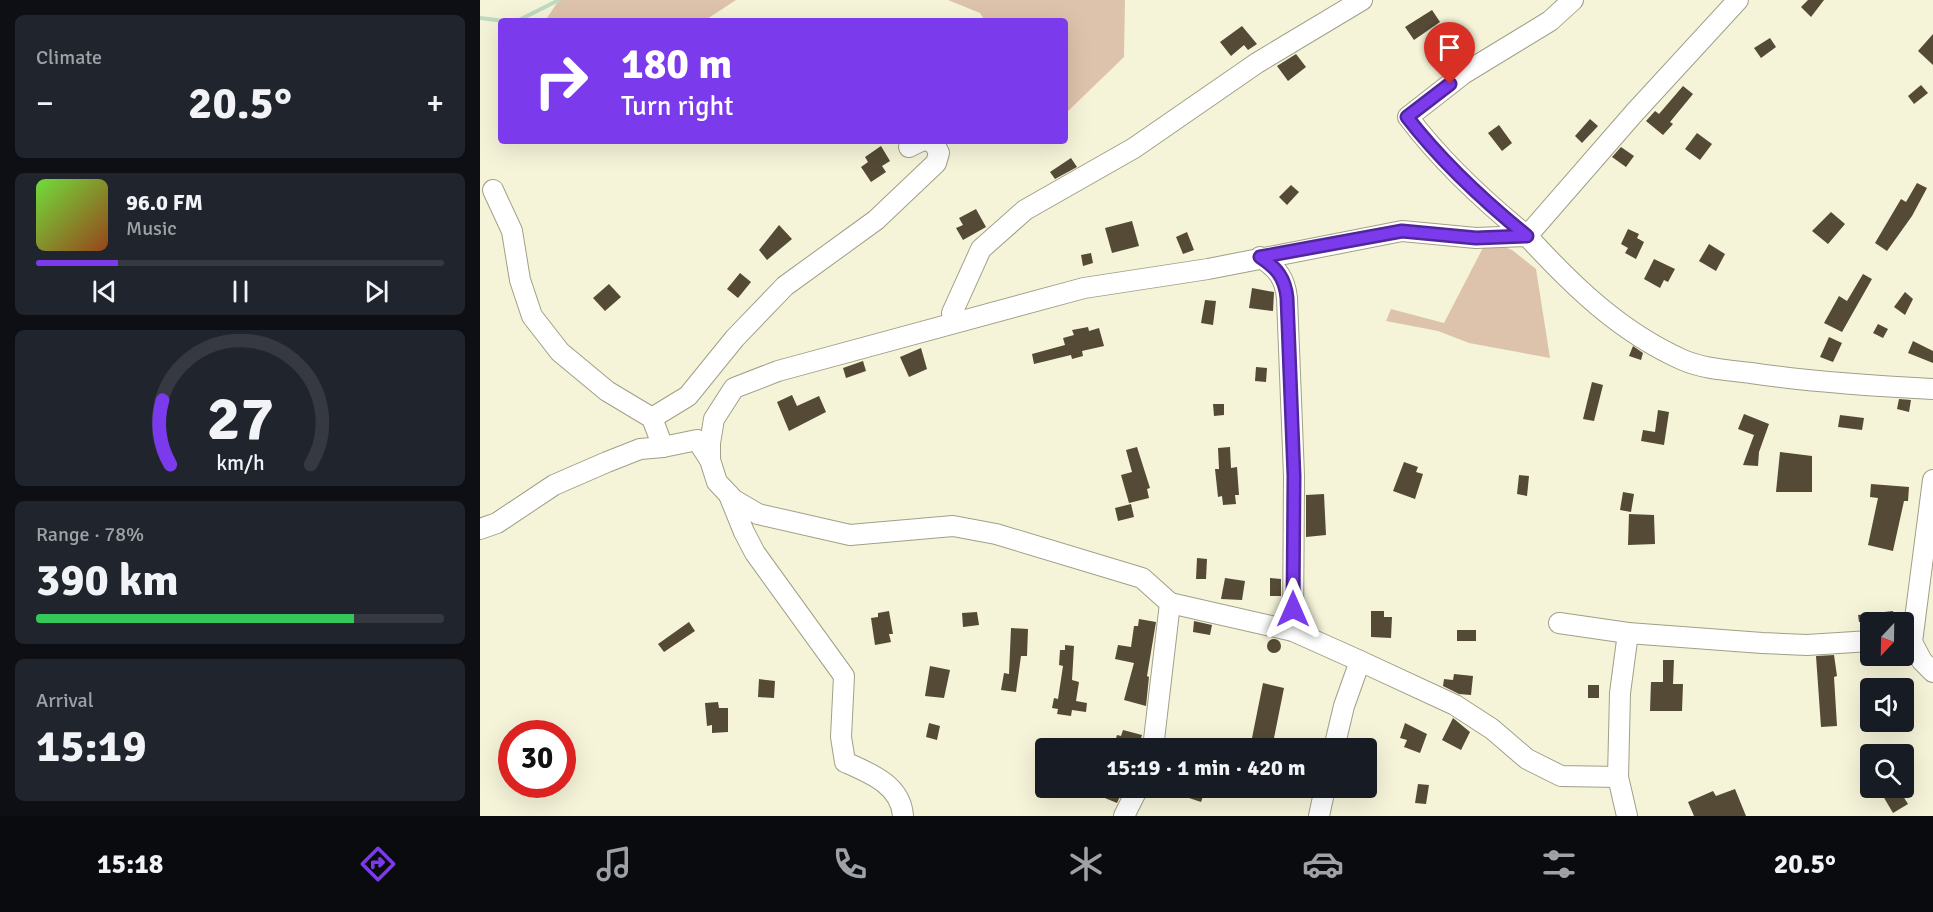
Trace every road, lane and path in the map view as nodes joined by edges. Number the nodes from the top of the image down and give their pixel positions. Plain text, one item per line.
1 (1362, 0) edge
2 (1573, 0) edge
3 (1728, 3) edge
4 (934, 144) edge
5 (493, 190) dead end
6 (1527, 236) junction
7 (1260, 257) junction
8 (953, 322) junction
9 (1933, 389) edge
10 (652, 417) junction
11 (663, 447) junction
12 (710, 460) junction
13 (1933, 480) edge
14 (729, 495) junction
15 (480, 529) edge
16 (1170, 603) junction
17 (1913, 612) edge
18 (1559, 623) dead end
19 (1293, 631) junction
20 (1628, 633) junction
21 (1860, 642) edge
22 (1914, 650) edge
23 (1360, 661) junction
24 (1933, 672) edge
25 (1154, 738) edge
26 (1336, 738) edge
27 (1618, 777) junction
28 (1133, 798) edge
29 (1323, 798) edge
30 (903, 816) edge
31 (1124, 816) edge
32 (1319, 816) edge
33 (1627, 816) edge

1 - 8 street
2 - 6 street
3 - 6 street
4 - 10 street
5 - 10 street
6 - 7 street
6 - 9 street
7 - 8 street
7 - 19 street
8 - 12 street
10 - 11 street
11 - 12 street
11 - 15 street
12 - 14 street
13 - 17 street
14 - 16 street
14 - 30 street
16 - 19 street
16 - 25 street
18 - 20 street
19 - 23 street
20 - 21 street
20 - 27 street
22 - 24 street
23 - 26 street
23 - 27 street
27 - 33 street
28 - 31 street
29 - 32 street

